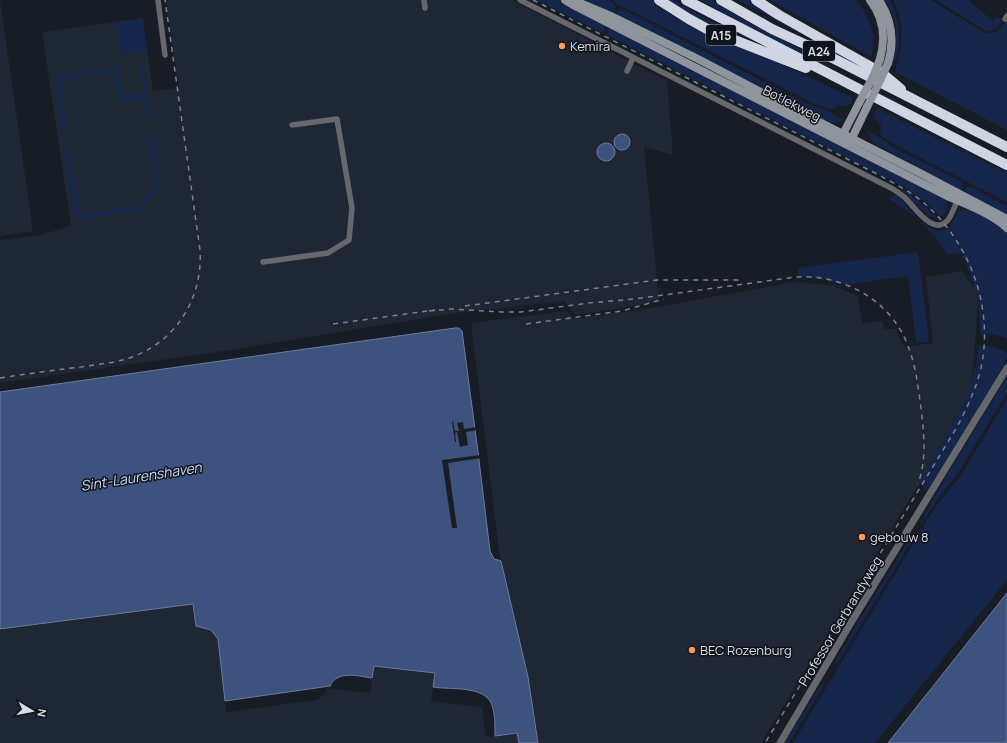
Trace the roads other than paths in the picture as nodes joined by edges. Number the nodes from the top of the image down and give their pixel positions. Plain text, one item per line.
1 (158, 0) edge
2 (424, 0) edge
3 (520, 0) edge
4 (565, 0) edge
5 (574, 0) edge
6 (659, 0) edge
7 (686, 0) edge
8 (721, 0) edge
9 (756, 0) edge
10 (870, 0) edge
11 (879, 0) edge
12 (425, 8) dead end
13 (165, 55) dead end
14 (633, 58) junction
15 (627, 71) dead end
16 (846, 83) junction
17 (916, 101) junction
18 (863, 105) junction
19 (292, 125) dead end
20 (843, 134) junction
21 (852, 138) junction
22 (845, 144) junction
23 (1007, 147) edge
24 (1007, 165) edge
25 (959, 198) junction
26 (1007, 219) edge
27 (1007, 228) edge
28 (263, 262) dead end
29 (1007, 368) edge
30 (780, 743) edge

1 - 13 street
2 - 12 street
3 - 14 street
4 - 22 main road, Botlekweg
5 - 20 main road, Botlekweg
6 - 16 highway, A15
7 - 16 highway, A24
8 - 17 highway, A24
9 - 17 highway, A24
10 - 18 main road, bridge
11 - 18 main road, bridge
14 - 15 street
14 - 25 street
16 - 24 highway, A24
17 - 23 highway, A24
18 - 20 main road
18 - 21 main road
19 - 28 street
20 - 21 main road, Botlekweg
20 - 22 main road
21 - 22 main road
21 - 25 main road, Botlekweg
22 - 25 main road, Botlekweg
25 - 26 main road, Botlekweg
25 - 27 main road, Botlekweg
29 - 30 street, Professor Gerbrandyweg

